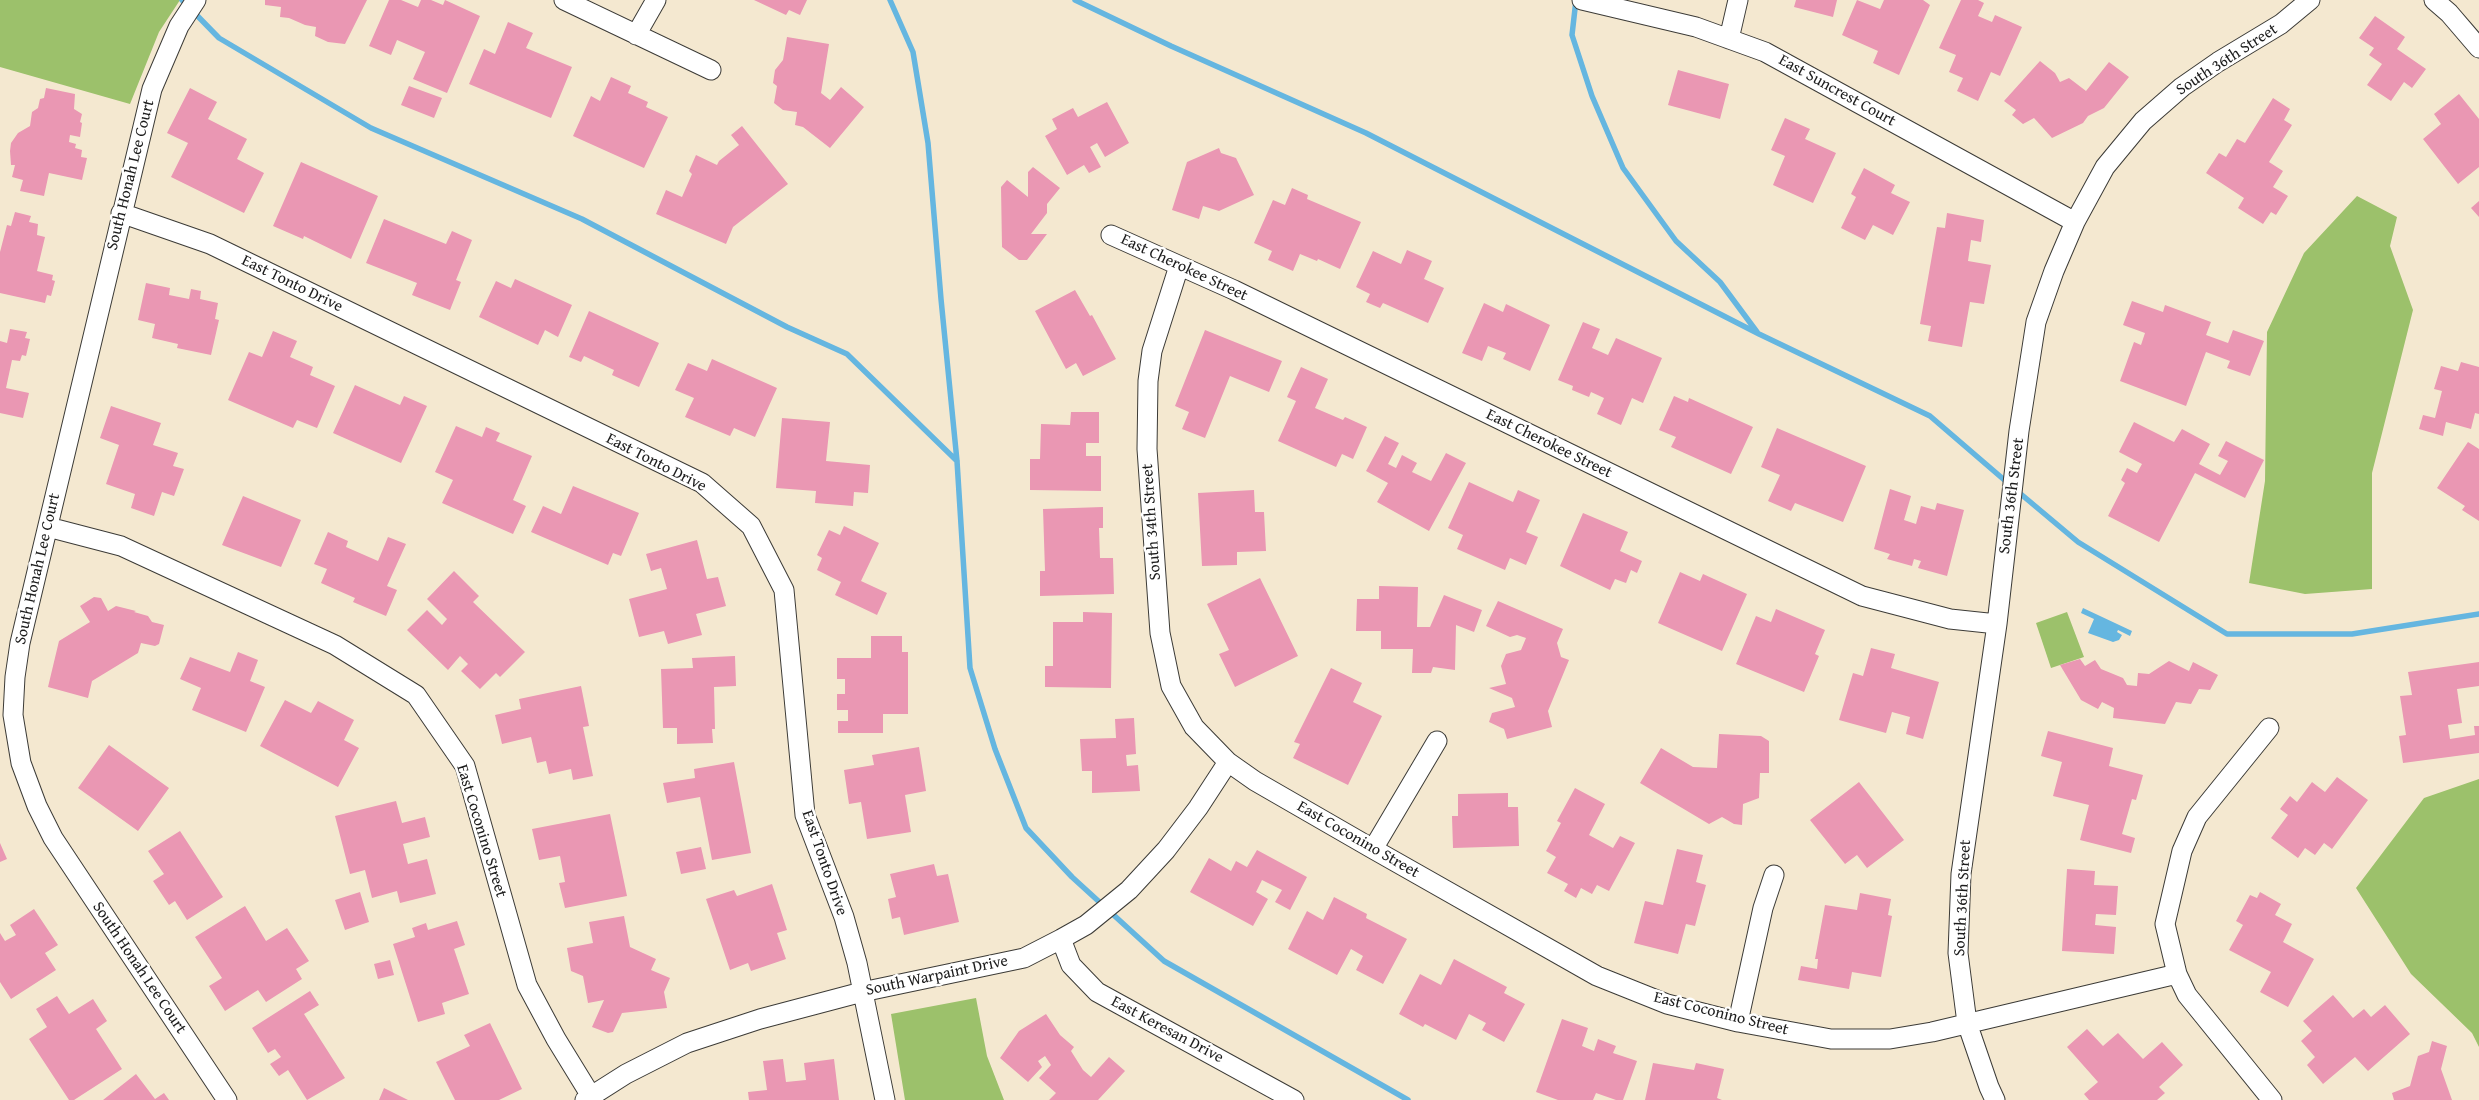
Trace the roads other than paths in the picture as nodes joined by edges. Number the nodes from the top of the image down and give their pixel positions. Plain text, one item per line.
1 (196, 0) edge
2 (564, 0) edge
3 (656, 0) edge
4 (1738, 0) edge
5 (2310, 0) edge
6 (2434, 0) edge
7 (1588, 1) edge
8 (636, 35) junction
9 (1729, 39) junction
10 (2479, 48) edge
11 (711, 70) dead end
12 (121, 214) junction
13 (2074, 222) junction
14 (1111, 235) dead end
15 (1179, 266) junction
16 (48, 527) junction
17 (1997, 624) junction
18 (2269, 728) dead end
19 (1437, 741) dead end
20 (1228, 762) junction
21 (1373, 849) junction
22 (1774, 875) dead end
23 (1061, 939) junction
24 (2177, 974) junction
25 (862, 992) junction
26 (1738, 1022) junction
27 (1967, 1023) junction
28 (588, 1098) edge
29 (227, 1100) edge
30 (886, 1100) edge
31 (1294, 1100) edge
32 (1995, 1100) edge
33 (2272, 1100) edge

1 - 12 street, South Honah Lee Court
2 - 8 street
3 - 8 street
4 - 9 street
5 - 13 street, South 36th Street
6 - 10 street
7 - 9 street, East Suncrest Court
8 - 11 street
9 - 13 street, East Suncrest Court
12 - 16 street, South Honah Lee Court
12 - 25 street, East Tonto Drive
13 - 17 street, South 36th Street
14 - 15 street, East Cherokee Street
15 - 17 street, East Cherokee Street
15 - 20 street, South 34th Street
16 - 28 street, East Coconino Street
16 - 29 street, South Honah Lee Court
17 - 27 street, South 36th Street
18 - 24 street
19 - 21 street
20 - 21 street, East Coconino Street
20 - 23 street, South Warpaint Drive
21 - 26 street, East Coconino Street
22 - 26 street
23 - 25 street, South Warpaint Drive
23 - 31 street, East Keresan Drive
24 - 27 street, East Coconino Street
24 - 33 street
25 - 28 street, South Warpaint Drive
25 - 30 street, East Tonto Drive
26 - 27 street, East Coconino Street
27 - 32 street, South 36th Street

